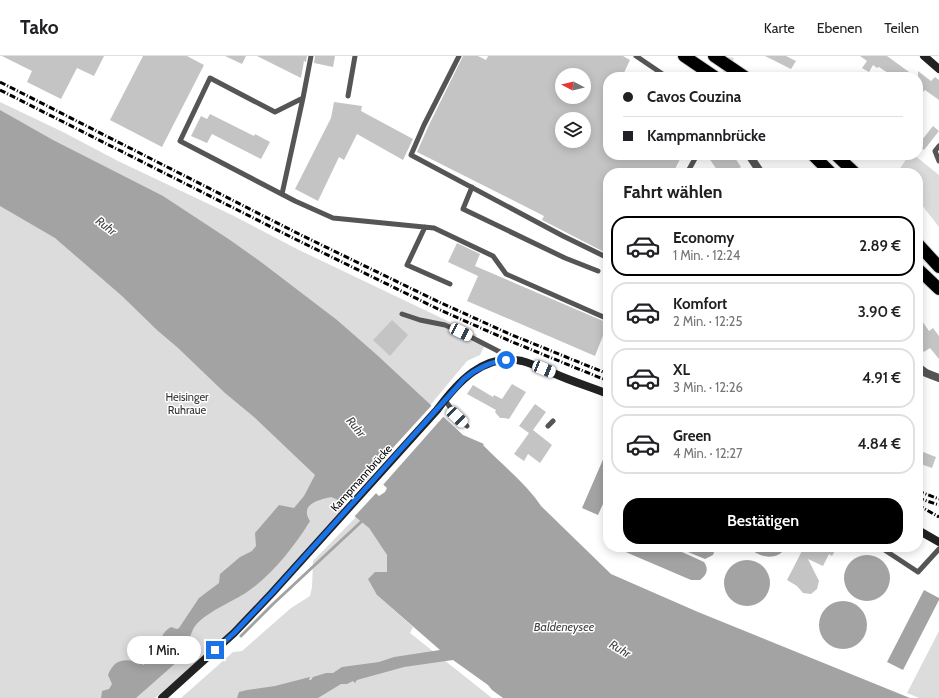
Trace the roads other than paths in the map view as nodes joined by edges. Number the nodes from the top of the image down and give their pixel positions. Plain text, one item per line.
1 (311, 56) edge
2 (355, 56) edge
3 (459, 56) edge
4 (636, 56) edge
5 (684, 56) edge
6 (714, 56) edge
7 (924, 56) edge
8 (939, 69) edge
9 (660, 72) edge
10 (708, 72) edge
11 (738, 72) edge
12 (348, 96) dead end
13 (303, 98) junction
14 (939, 146) edge
15 (818, 160) edge
16 (841, 160) edge
17 (939, 161) edge
18 (826, 168) edge
19 (849, 168) edge
20 (472, 187) junction
21 (282, 194) junction
22 (425, 227) junction
23 (923, 249) edge
24 (603, 256) edge
25 (939, 267) edge
26 (598, 271) dead end
27 (923, 274) edge
28 (450, 284) dead end
29 (939, 289) edge
30 (402, 314) dead end
31 (603, 317) edge
32 (506, 360) junction
33 (923, 371) edge
34 (939, 378) edge
35 (603, 392) edge
36 (445, 400) junction
37 (553, 421) dead end
38 (467, 426) dead end
39 (548, 426) dead end
40 (923, 533) edge
41 (939, 542) edge
42 (939, 549) edge
43 (888, 552) edge
44 (162, 698) edge

1 - 13 lane
2 - 12 lane
3 - 20 lane
4 - 9 lane
5 - 10 highway
6 - 11 highway
7 - 8 street
13 - 21 lane
13 - 21 lane
14 - 17 lane
15 - 18 highway
16 - 19 highway
20 - 24 lane
20 - 26 lane
21 - 22 lane
22 - 28 lane
22 - 31 lane
23 - 25 highway
27 - 29 highway
30 - 32 lane
32 - 35 street, Kampmannbrücke
32 - 36 street, Kampmannbrücke
33 - 34 street
36 - 38 lane
36 - 44 street, Kampmannbrücke
37 - 39 lane
40 - 41 street
42 - 43 lane

